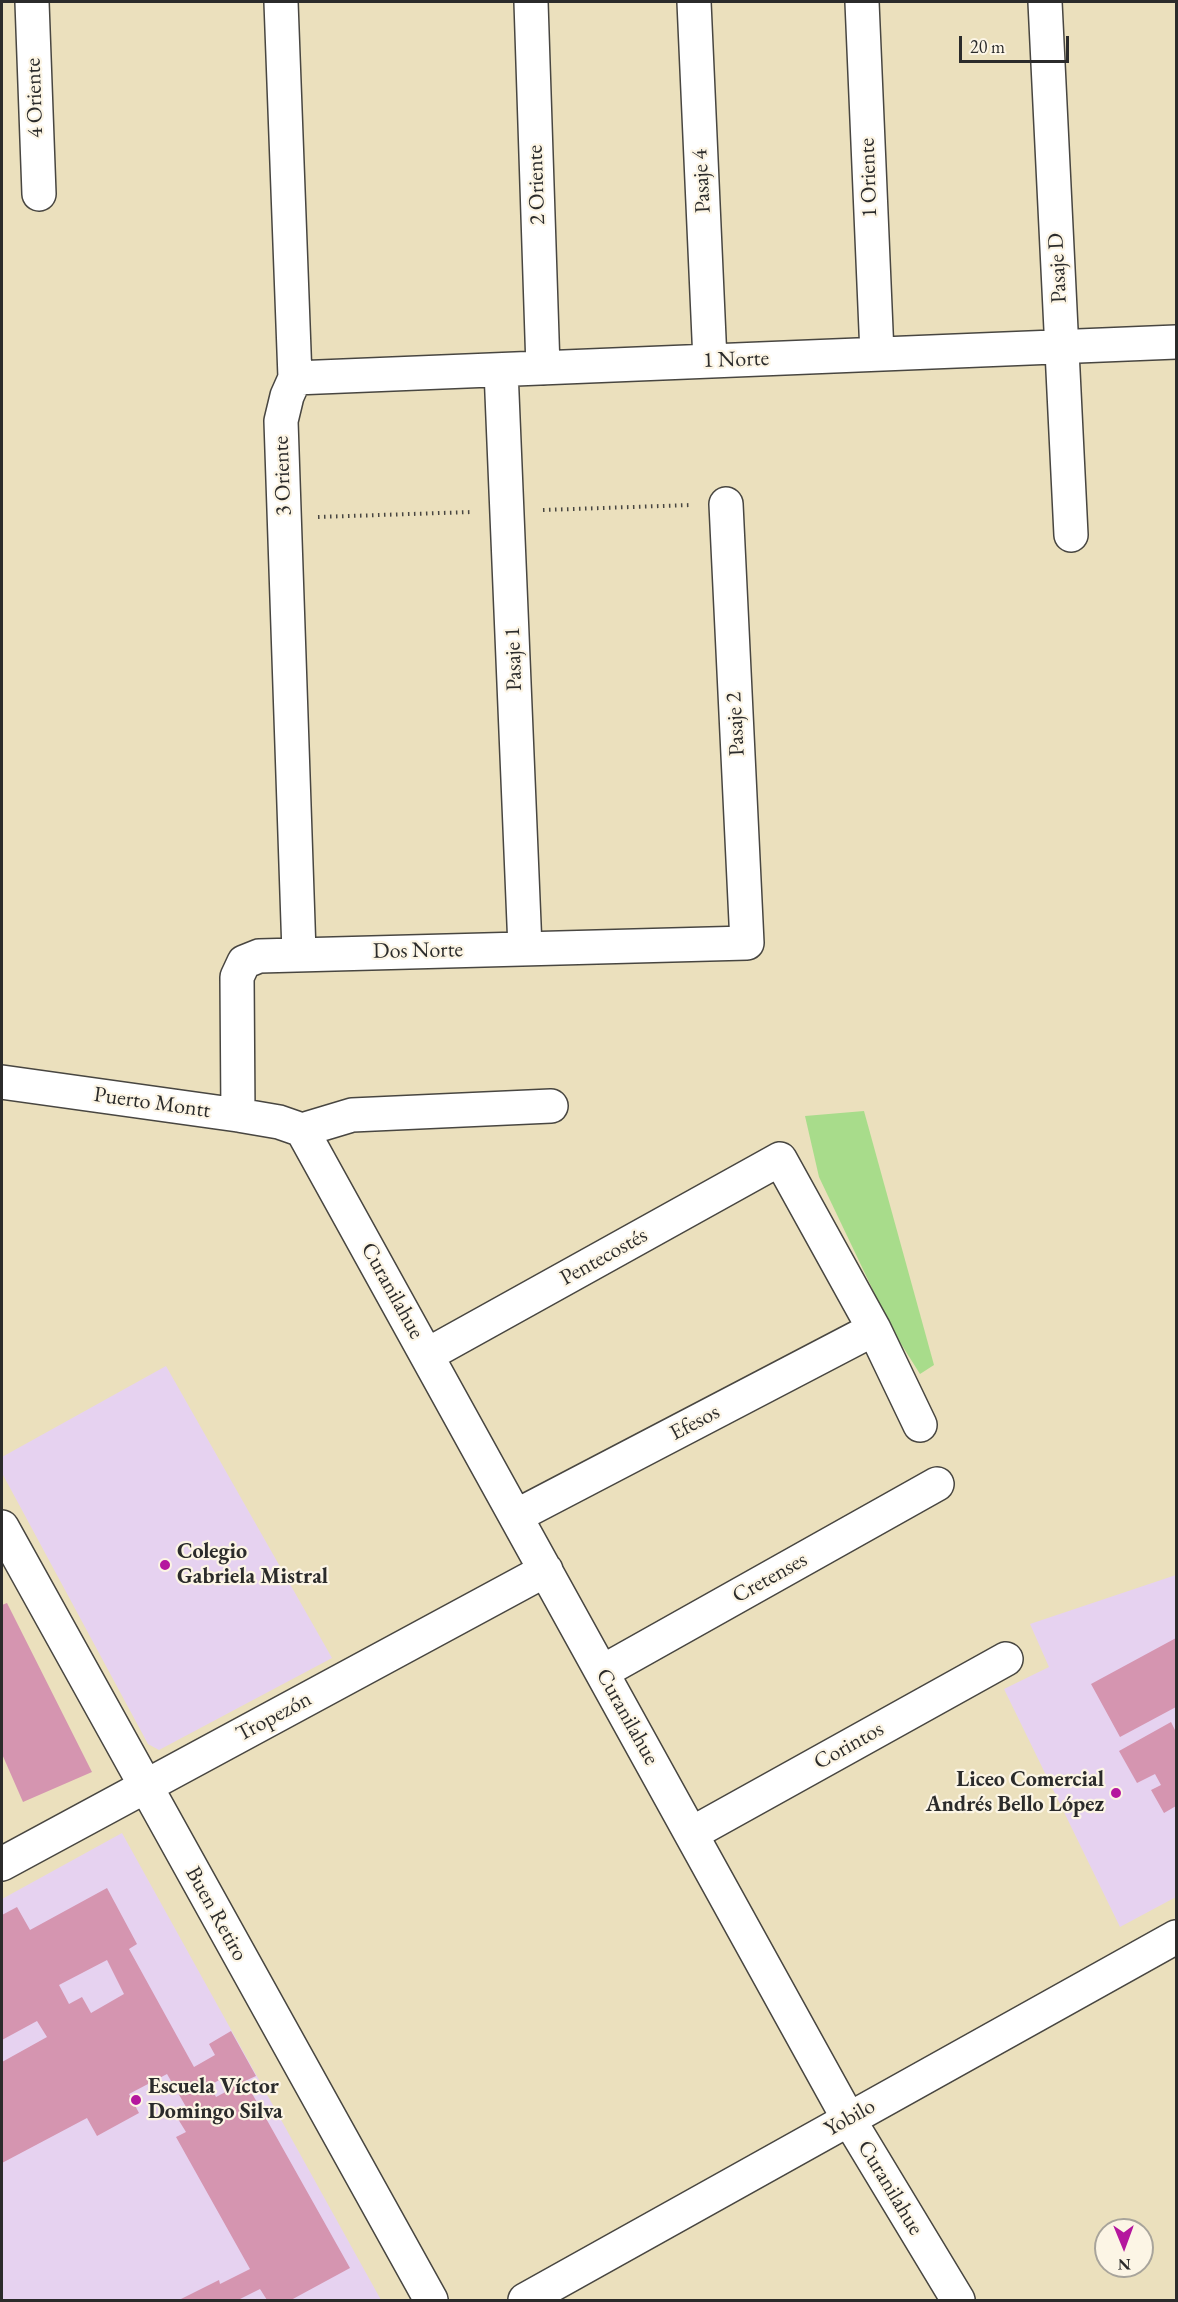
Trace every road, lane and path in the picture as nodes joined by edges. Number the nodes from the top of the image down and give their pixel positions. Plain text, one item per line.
1 (32, 2) edge
2 (281, 2) edge
3 (531, 2) edge
4 (694, 2) edge
5 (862, 2) edge
6 (1045, 2) edge
7 (39, 194) dead end
8 (1176, 342) edge
9 (1062, 346) junction
10 (877, 354) junction
11 (710, 361) junction
12 (543, 368) junction
13 (501, 370) junction
14 (295, 378) junction
15 (726, 504) dead end
16 (1071, 535) dead end
17 (747, 943) joint
18 (525, 948) junction
19 (299, 953) junction
20 (2, 1082) edge
21 (551, 1106) dead end
22 (238, 1115) junction
23 (302, 1130) junction
24 (874, 1329) junction
25 (427, 1355) junction
26 (921, 1425) dead end
27 (937, 1484) dead end
28 (516, 1516) junction
29 (2, 1527) edge
30 (546, 1570) junction
31 (1006, 1659) dead end
32 (602, 1672) junction
33 (146, 1786) junction
34 (691, 1834) junction
35 (2, 1864) edge
36 (1176, 1937) edge
37 (848, 2118) junction
38 (431, 2301) edge
39 (525, 2301) edge
40 (958, 2301) edge

1 - 7 street, 4 Oriente
2 - 14 street, 3 Oriente
3 - 12 street, 2 Oriente
4 - 11 street, Pasaje 4
5 - 10 street, 1 Oriente
6 - 9 street, Pasaje D
8 - 9 street, 1 Norte
9 - 10 street, 1 Norte
9 - 16 street, Pasaje D
10 - 11 street, 1 Norte
11 - 12 street, 1 Norte
12 - 13 street, 1 Norte
13 - 14 street, 1 Norte
13 - 18 street, Pasaje 1
14 - 19 street, 3 Oriente
15 - 17 street, Pasaje 2
17 - 18 street, Dos Norte
18 - 19 street, Dos Norte
19 - 22 street, Dos Norte
20 - 22 street, Puerto Montt
21 - 23 street
22 - 23 street, Puerto Montt
23 - 25 street, Curanilahue
24 - 25 street, Pentecostés
24 - 26 street
24 - 28 street, Efesos
25 - 28 street, Curanilahue
27 - 32 street, Cretenses
28 - 30 street, Curanilahue
29 - 33 street, Buen Retiro
30 - 32 street, Curanilahue
30 - 33 street, Tropezón
31 - 34 street, Corintos
32 - 34 street, Curanilahue
33 - 35 street, Tropezón
33 - 38 street, Buen Retiro
34 - 37 street, Curanilahue
36 - 37 street, Yobilo
37 - 39 street, Yobilo
37 - 40 street, Curanilahue

